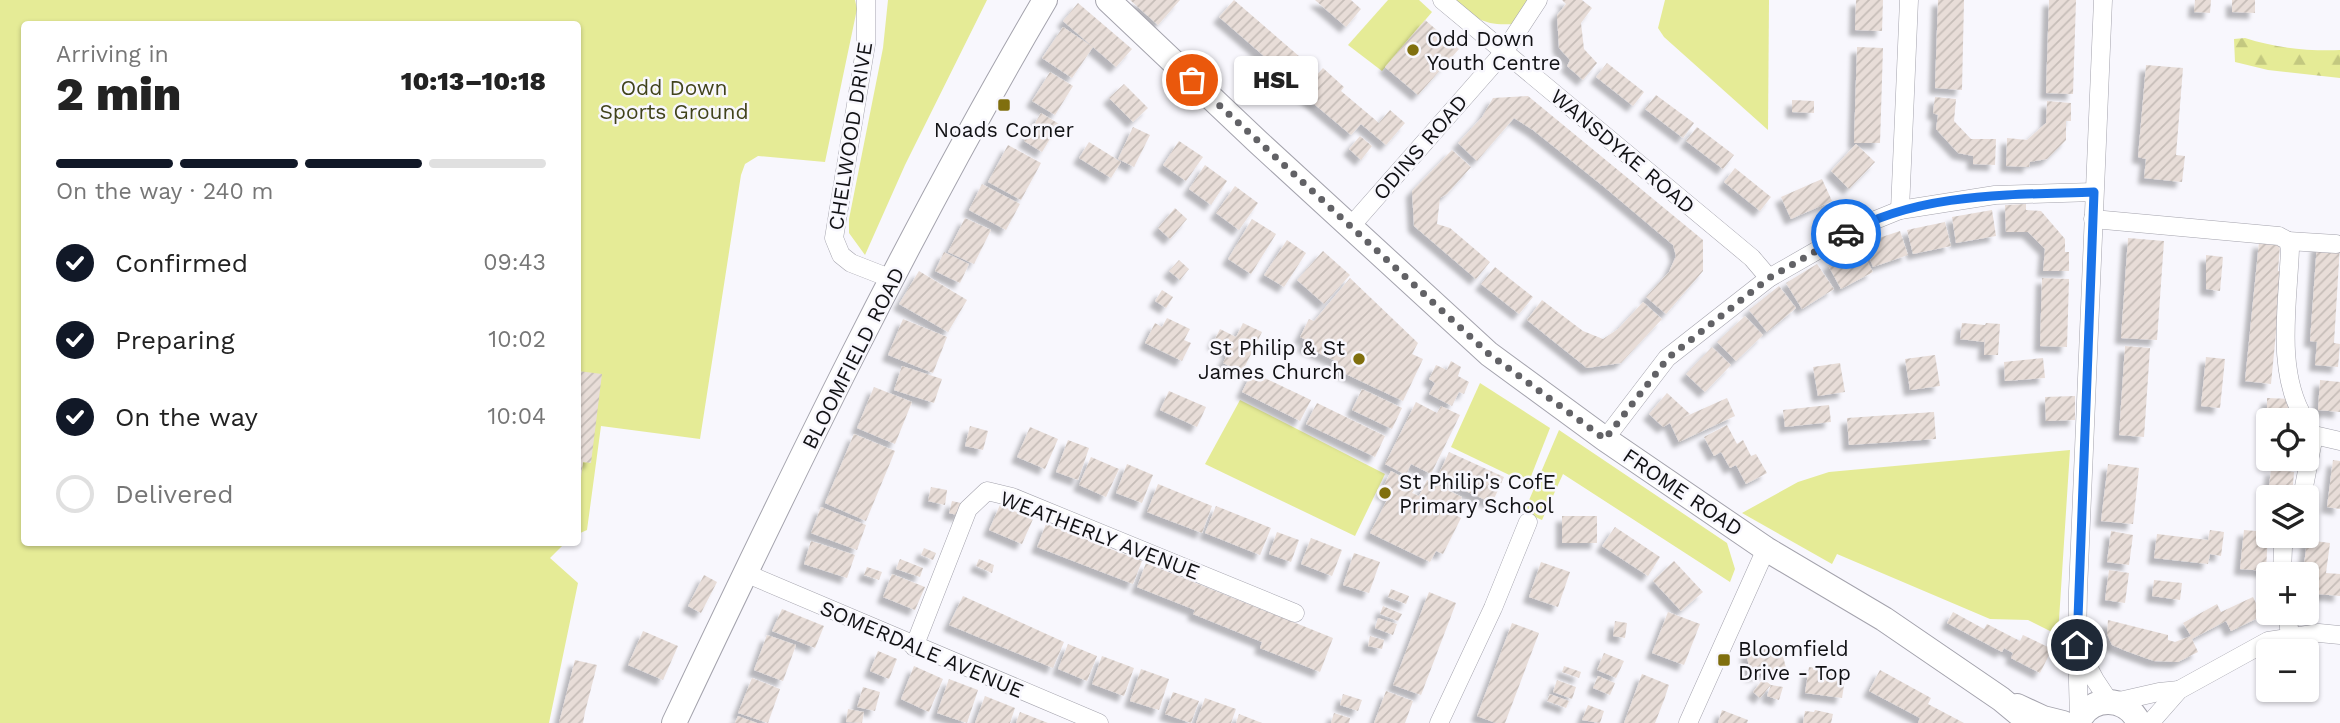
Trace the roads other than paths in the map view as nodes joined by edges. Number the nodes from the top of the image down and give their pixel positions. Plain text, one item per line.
1 (866, 0) edge
2 (1045, 0) edge
3 (1108, 0) edge
4 (1442, 0) edge
5 (1538, 0) edge
6 (1909, 0) edge
7 (2103, 0) edge
8 (1504, 52) junction
9 (2094, 192) junction
10 (1900, 210) junction
11 (2093, 219) junction
12 (1351, 226) junction
13 (2288, 241) junction
14 (2336, 244) dead end
15 (1769, 278) junction
16 (892, 279) junction
17 (2298, 408) edge
18 (2319, 431) edge
19 (1605, 439) junction
20 (2340, 441) edge
21 (1528, 522) dead end
22 (1766, 549) junction
23 (744, 573) junction
24 (1295, 613) dead end
25 (2289, 625) edge
26 (2340, 635) edge
27 (2290, 636) junction
28 (2077, 645) junction
29 (915, 647) junction
30 (2179, 690) junction
31 (2001, 699) junction
32 (2112, 701) junction
33 (2073, 722) edge
34 (674, 723) edge
35 (1099, 723) edge
36 (1439, 723) edge
37 (1688, 723) edge
38 (2030, 723) edge
39 (2139, 723) edge
40 (2150, 723) edge

1 - 16 street, CHELWOOD DRIVE
2 - 16 street, BLOOMFIELD ROAD
3 - 12 street, FROME ROAD
4 - 8 street, WANSDYKE ROAD
5 - 8 street, ODINS ROAD
6 - 10 street
7 - 9 street
8 - 12 street, ODINS ROAD
8 - 15 street, WANSDYKE ROAD
9 - 10 street
9 - 11 street
10 - 15 street
11 - 13 street
11 - 28 street
12 - 19 street, FROME ROAD
13 - 14 street
13 - 17 street
15 - 19 street
16 - 23 street, BLOOMFIELD ROAD
18 - 20 street
19 - 22 street, FROME ROAD
21 - 36 street
22 - 31 street, FROME ROAD
22 - 37 street
23 - 29 street, SOMERDALE AVENUE
23 - 34 street, BLOOMFIELD ROAD
24 - 29 street, WEATHERLY AVENUE
25 - 27 street
26 - 27 street
27 - 30 street
28 - 32 street
28 - 33 street
29 - 35 street, SOMERDALE AVENUE
30 - 32 street
30 - 40 street
31 - 33 street, FROME ROAD
31 - 38 street, FROME ROAD
32 - 33 street
32 - 39 street

